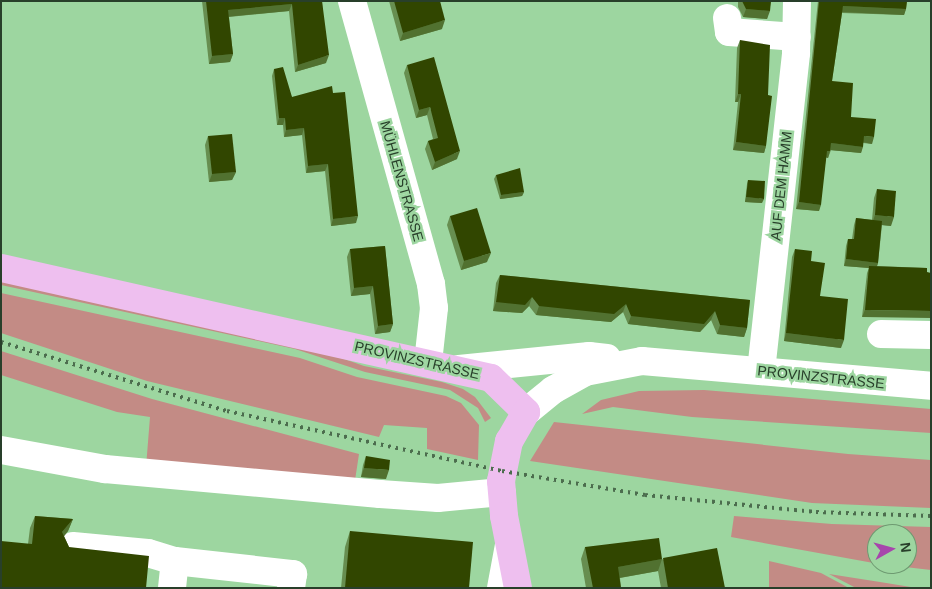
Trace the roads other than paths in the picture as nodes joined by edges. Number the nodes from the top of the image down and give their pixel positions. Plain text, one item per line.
1 (352, 1) edge
2 (798, 1) edge
3 (727, 18) dead end
4 (796, 37) junction
5 (1, 268) edge
6 (881, 334) dead end
7 (931, 335) edge
8 (428, 362) junction
9 (631, 362) junction
10 (459, 369) junction
11 (762, 371) junction
12 (931, 386) edge
13 (526, 412) junction
14 (1, 450) edge
15 (502, 492) junction
16 (509, 545) junction
17 (73, 546) edge
18 (175, 561) junction
19 (172, 588) edge
20 (291, 588) edge
21 (501, 588) edge
22 (518, 588) edge

1 - 8 street, MÜHLENSTRASSE
2 - 4 street, AUF DEM HAMM
3 - 4 street
4 - 11 street, AUF DEM HAMM
5 - 8 main road, PROVINZSTRASSE
6 - 7 street
8 - 10 main road, PROVINZSTRASSE
9 - 10 street
9 - 11 street, PROVINZSTRASSE
9 - 13 street, PROVINZSTRASSE
10 - 13 main road, PROVINZSTRASSE
11 - 12 street, PROVINZSTRASSE
13 - 15 main road
14 - 15 street
15 - 16 main road
16 - 21 street
16 - 22 main road
17 - 18 street
18 - 19 street
18 - 20 street

